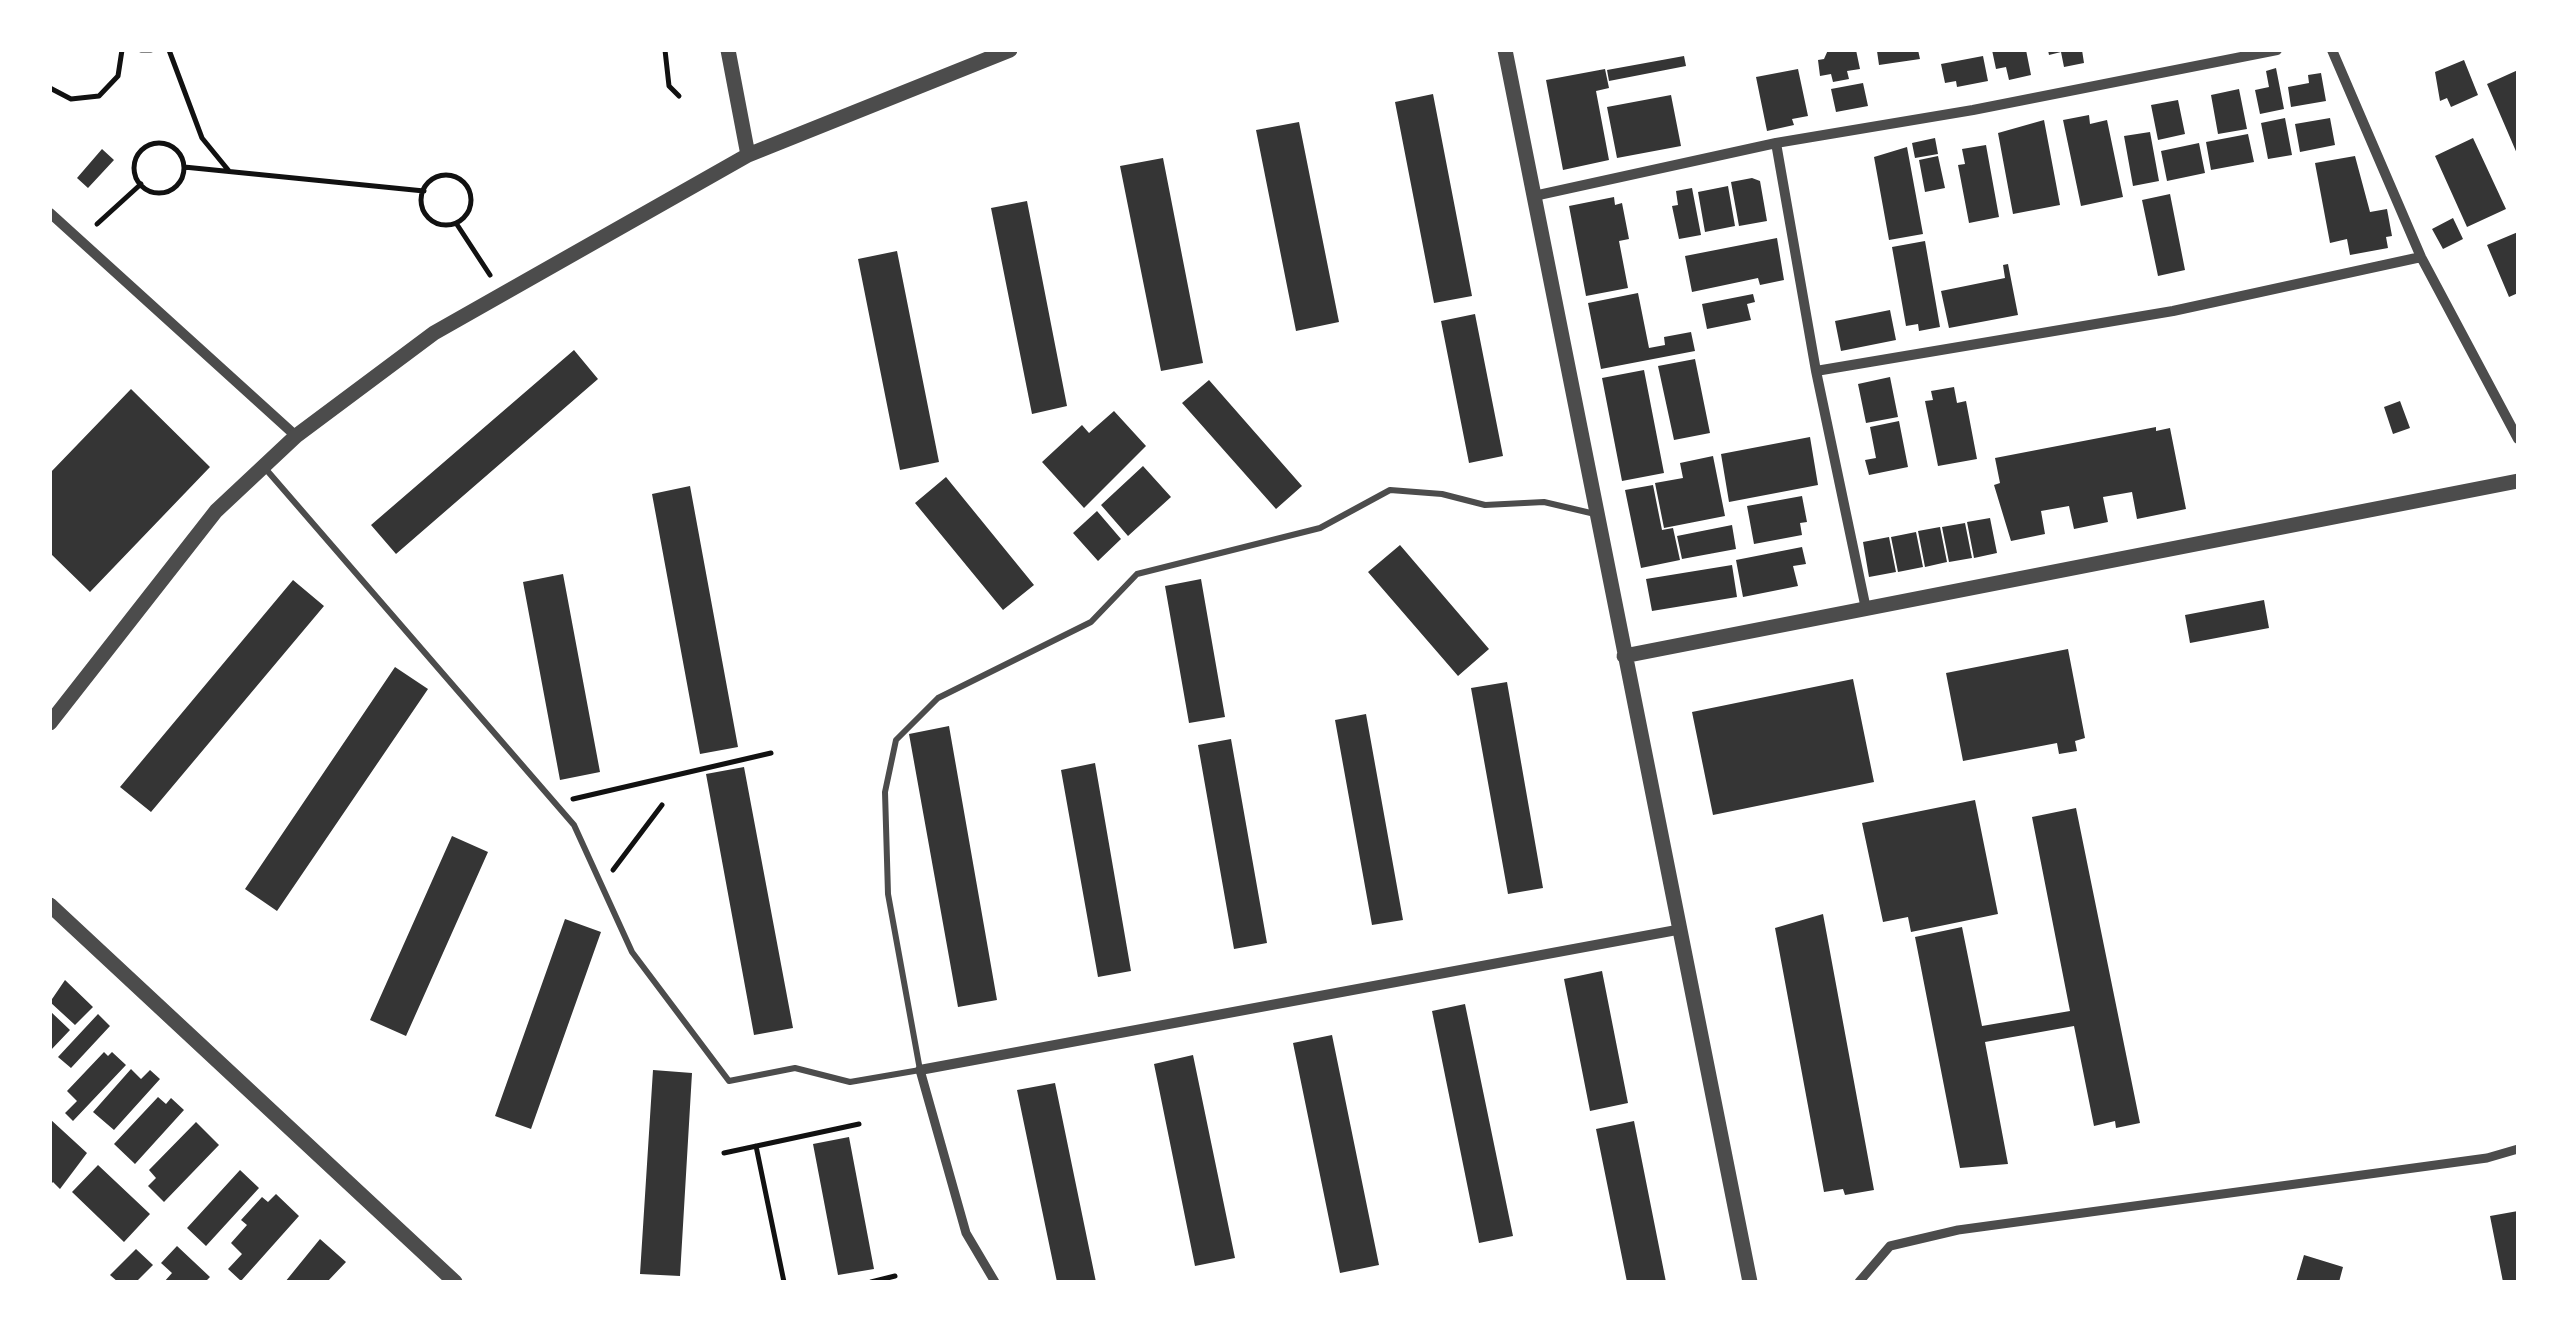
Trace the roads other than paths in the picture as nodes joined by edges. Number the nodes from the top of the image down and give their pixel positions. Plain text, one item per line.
1 (728, 50) edge
2 (1010, 50) edge
3 (1505, 50) edge
4 (2277, 50) edge
5 (2332, 50) edge
6 (1776, 143) junction
7 (748, 155) junction
8 (1534, 196) junction
9 (50, 213) edge
10 (2421, 256) junction
11 (1816, 371) junction
12 (296, 436) junction
13 (2518, 439) edge
14 (264, 467) junction
15 (2518, 481) edge
16 (1596, 515) junction
17 (1866, 609) junction
18 (1624, 656) junction
19 (50, 723) edge
20 (50, 905) edge
21 (1682, 928) junction
22 (920, 1070) junction
23 (2518, 1149) edge
24 (455, 1282) edge
25 (995, 1282) edge
26 (1750, 1282) edge
27 (1859, 1282) edge

1 - 7 street
2 - 7 street
3 - 8 street
4 - 6 street
5 - 10 street
6 - 8 street
6 - 11 street
7 - 12 street
8 - 16 street
9 - 12 street
10 - 11 street
10 - 13 street
11 - 17 street
12 - 14 street
14 - 19 street
14 - 22 lane
15 - 17 street
16 - 18 street
16 - 22 lane
17 - 18 street
18 - 21 street
20 - 24 street
21 - 22 street
21 - 26 street
22 - 25 street
23 - 27 street

